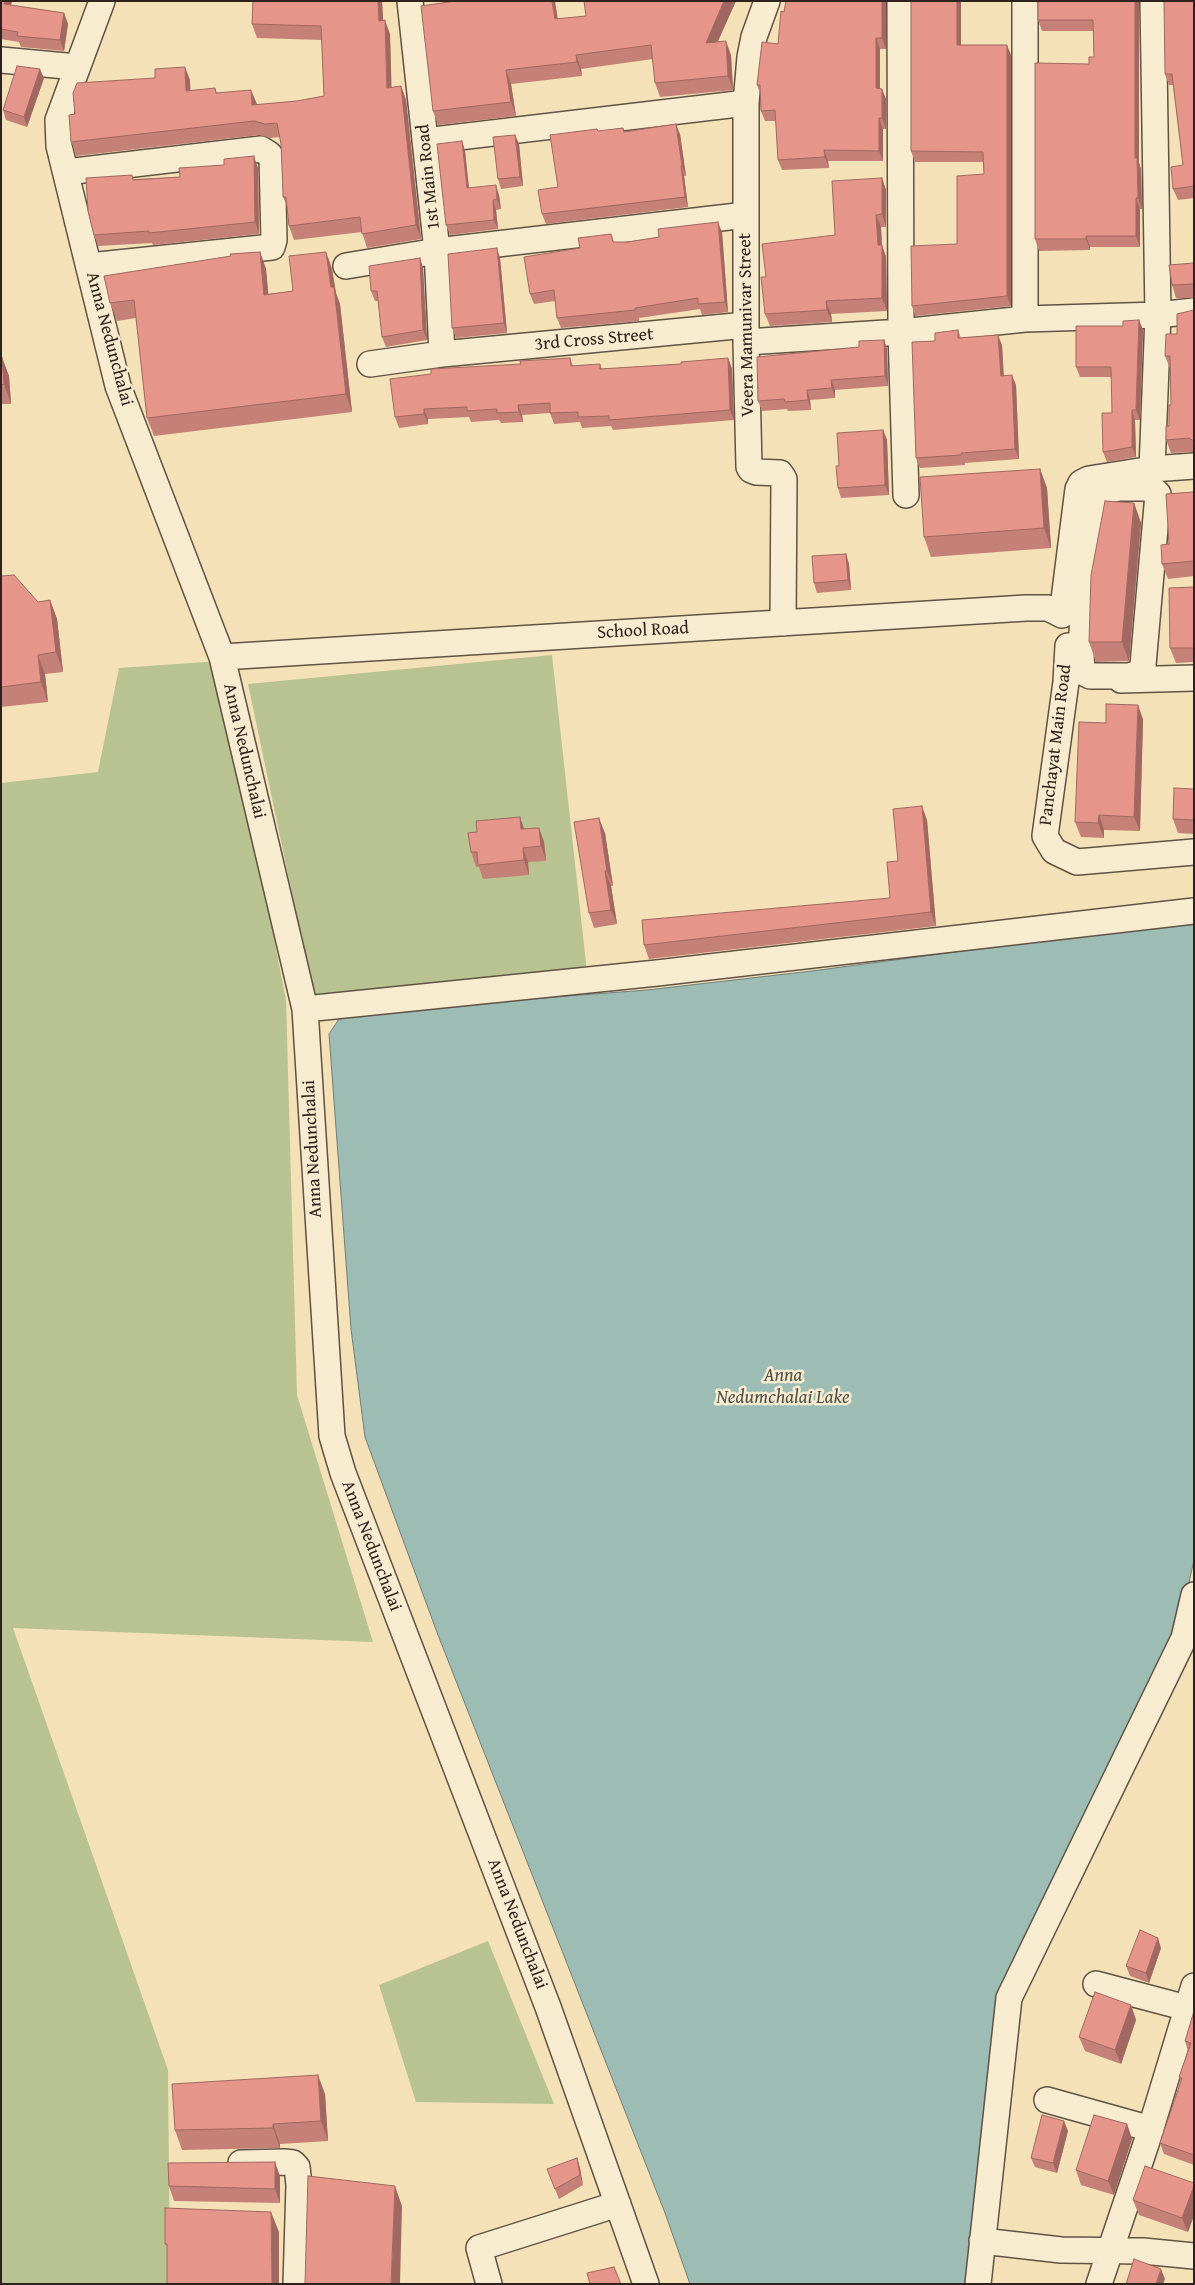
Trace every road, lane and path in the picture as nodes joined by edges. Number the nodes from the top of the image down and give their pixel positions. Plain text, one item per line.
1 (102, 1) edge
2 (410, 1) edge
3 (767, 1) edge
4 (900, 1) edge
5 (1025, 1) edge
6 (1153, 1) edge
7 (1, 60) edge
8 (76, 67) junction
9 (746, 103) junction
10 (425, 141) junction
11 (66, 172) junction
12 (746, 215) junction
13 (437, 251) junction
14 (90, 266) junction
15 (346, 266) dead end
16 (1194, 311) edge
17 (1158, 315) junction
18 (1025, 319) junction
19 (901, 332) junction
20 (746, 334) junction
21 (442, 354) junction
22 (370, 364) dead end
23 (1194, 466) edge
24 (1152, 469) junction
25 (906, 495) dead end
26 (1071, 602) junction
27 (783, 623) junction
28 (222, 657) junction
29 (1194, 678) edge
30 (1066, 682) junction
31 (1194, 852) edge
32 (1194, 911) edge
33 (305, 1009) junction
34 (1194, 1595) edge
35 (1096, 1984) dead end
36 (1190, 1997) edge
37 (1047, 2100) dead end
38 (1151, 2129) junction
39 (215, 2163) edge
40 (618, 2204) junction
41 (982, 2241) junction
42 (1110, 2251) junction
43 (1194, 2256) edge
44 (296, 2284) edge
45 (489, 2284) edge
46 (646, 2284) edge
47 (978, 2284) edge
48 (1099, 2284) edge

1 - 8 street, Anna Nedunchalai
2 - 10 street, 1st Main Road
3 - 9 street, Veera Mamunivar Street
4 - 19 street
5 - 18 street
6 - 17 street
7 - 8 street
8 - 11 street, Anna Nedunchalai
9 - 10 street
9 - 12 street, Veera Mamunivar Street
10 - 13 street, 1st Main Road
11 - 14 street, Anna Nedunchalai
11 - 14 street
12 - 13 street
12 - 20 street, Veera Mamunivar Street
13 - 15 street
13 - 21 street, 1st Main Road
14 - 28 street, Anna Nedunchalai
16 - 17 street, 3rd Cross Street
17 - 18 street, 3rd Cross Street
17 - 24 street
18 - 19 street, 3rd Cross Street
19 - 20 street, 3rd Cross Street
19 - 25 street
20 - 21 street, 3rd Cross Street
20 - 27 street, Veera Mamunivar Street
21 - 22 street, 3rd Cross Street
23 - 24 street
24 - 26 street
26 - 26 street
26 - 27 street, School Road
26 - 30 street, Panchayat Main Road
27 - 28 street, School Road
28 - 33 street, Anna Nedunchalai
29 - 30 street
30 - 31 street, Panchayat Main Road
32 - 33 street
33 - 40 street, Anna Nedunchalai
34 - 41 street
35 - 36 street
36 - 38 street
37 - 38 street
38 - 42 street
39 - 44 street
40 - 45 street
40 - 46 street, Anna Nedunchalai
41 - 42 street
41 - 47 street
42 - 43 street
42 - 48 street

